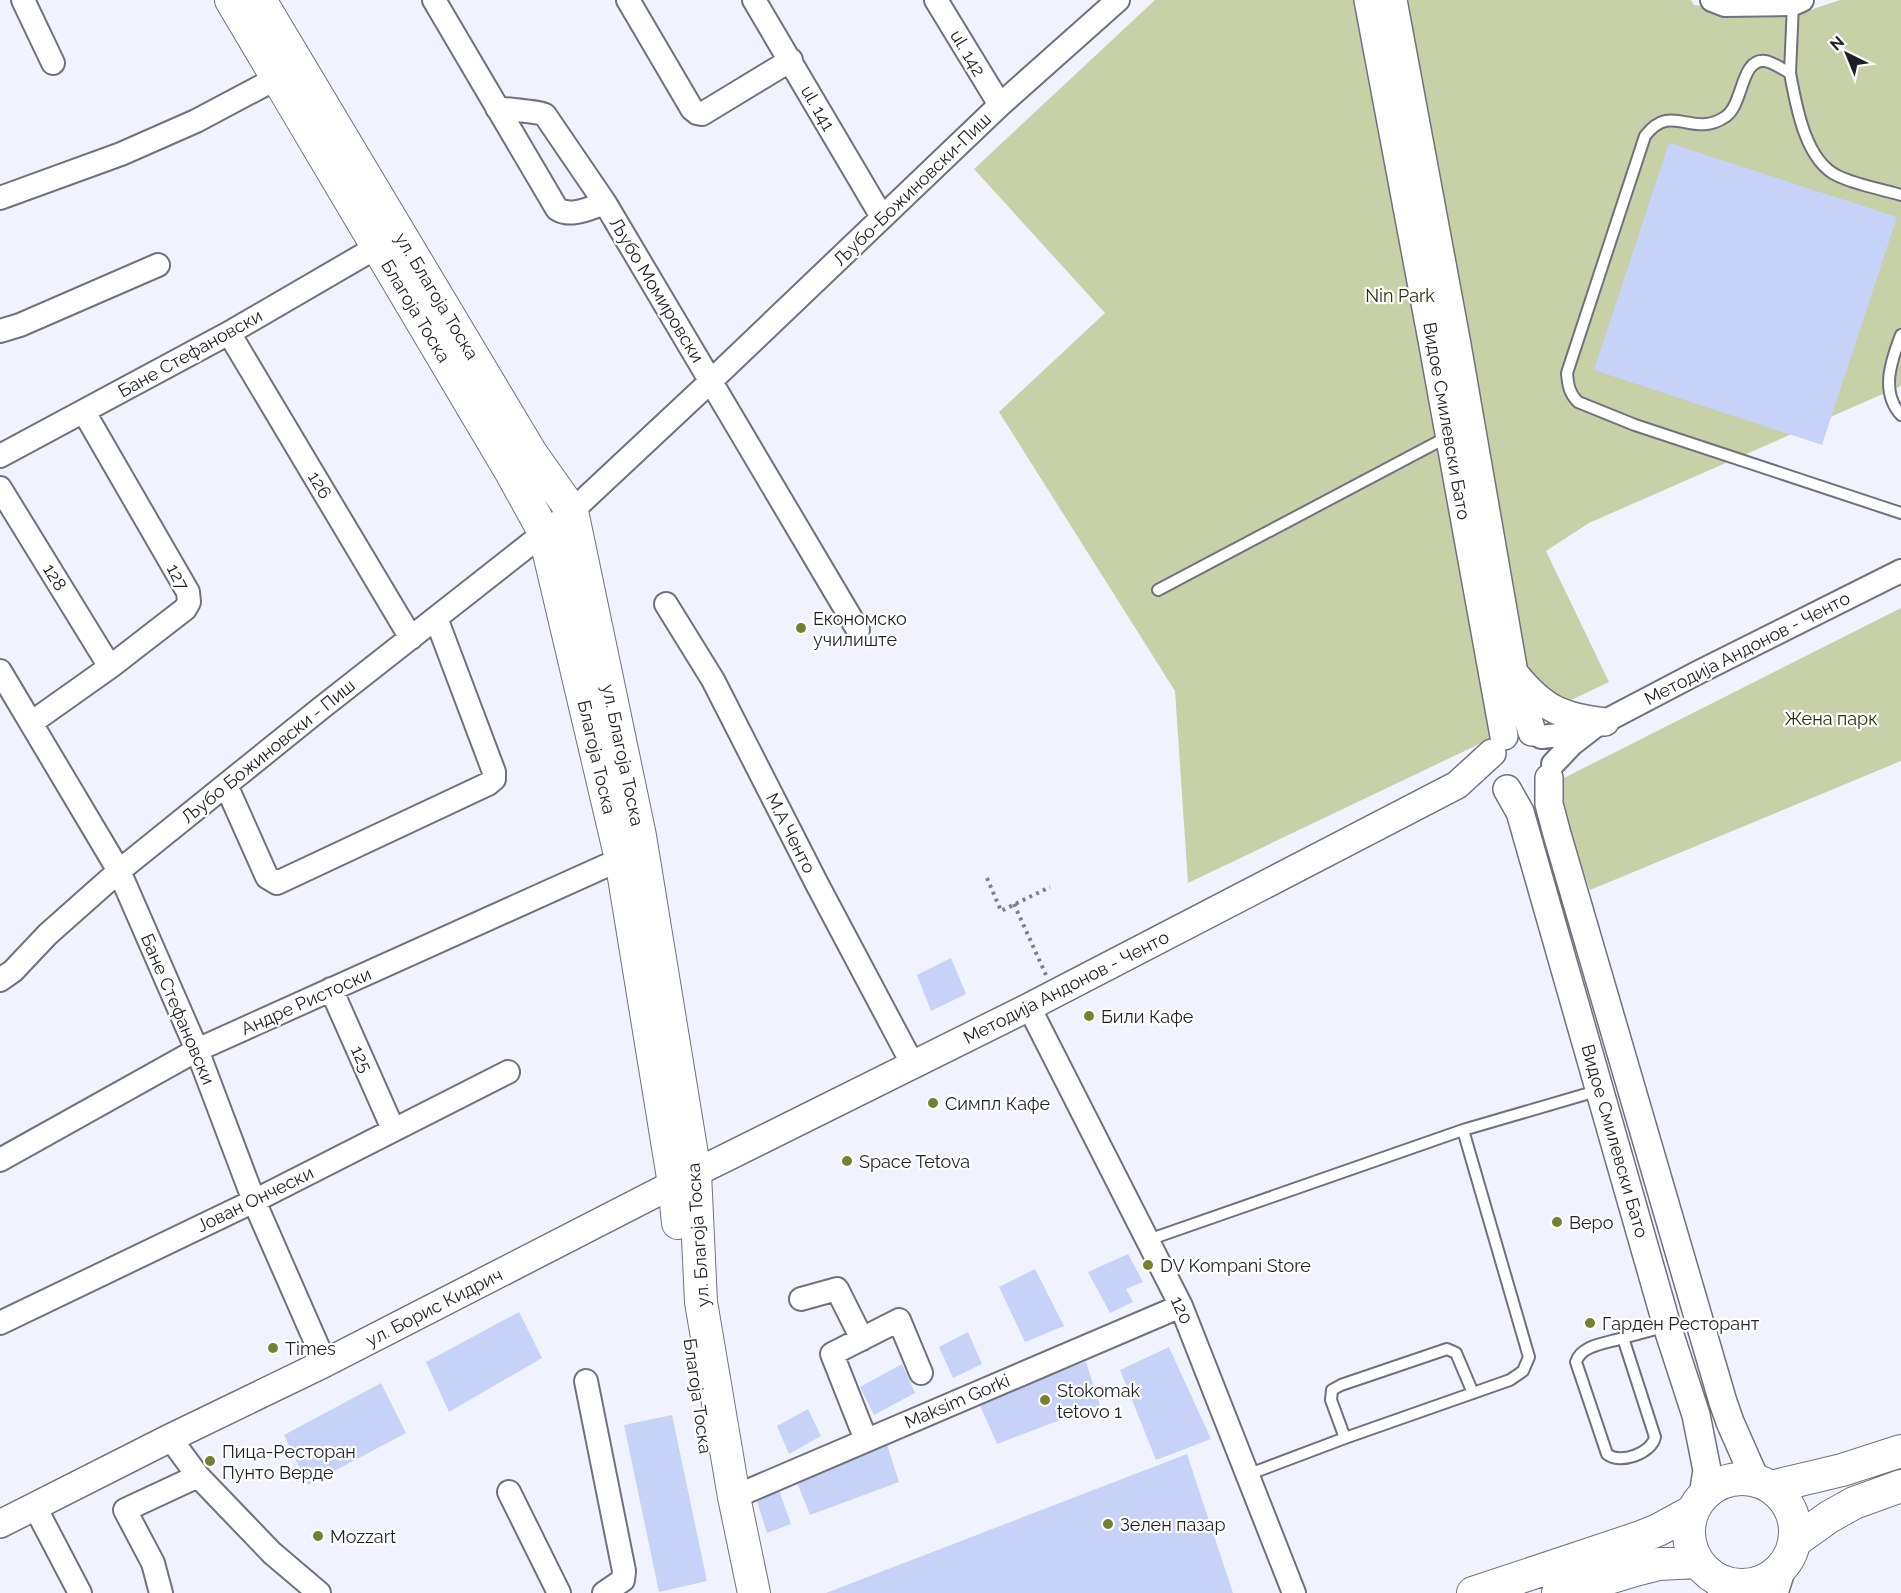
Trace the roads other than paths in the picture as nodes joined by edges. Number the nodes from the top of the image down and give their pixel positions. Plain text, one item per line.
1 (23, 0) edge
2 (231, 0) edge
3 (260, 0) edge
4 (434, 0) edge
5 (628, 0) edge
6 (754, 0) edge
7 (936, 0) edge
8 (1118, 0) edge
9 (1368, 0) edge
10 (1393, 0) edge
11 (1712, 0) edge
12 (1797, 2) edge
13 (791, 60) junction
14 (53, 63) dead end
15 (1790, 72) junction
16 (277, 78) junction
17 (1000, 105) junction
18 (497, 108) junction
19 (1901, 195) edge
20 (0, 198) edge
21 (605, 203) junction
22 (882, 217) junction
23 (377, 247) junction
24 (158, 265) dead end
25 (0, 331) edge
26 (228, 333) junction
27 (1901, 335) edge
28 (711, 381) junction
29 (84, 411) junction
30 (1901, 415) edge
31 (1450, 435) junction
32 (0, 456) edge
33 (0, 488) edge
34 (572, 511) junction
35 (1901, 513) edge
36 (544, 532) junction
37 (1901, 571) edge
38 (1158, 590) dead end
39 (666, 604) dead end
40 (436, 618) junction
41 (858, 630) dead end
42 (411, 638) junction
43 (110, 667) junction
44 (0, 670) edge
45 (1514, 673) junction
46 (31, 723) junction
47 (1600, 724) junction
48 (1537, 734) junction
49 (1498, 745) junction
50 (1551, 771) junction
51 (226, 785) junction
52 (1457, 785) junction
53 (1504, 787) junction
54 (621, 859) junction
55 (119, 871) junction
56 (0, 980) edge
57 (331, 989) junction
58 (1029, 1007) junction
59 (197, 1050) junction
60 (913, 1065) junction
61 (508, 1072) dead end
62 (1601, 1090) junction
63 (393, 1130) junction
64 (1463, 1130) junction
65 (0, 1160) edge
66 (684, 1179) junction
67 (254, 1201) junction
68 (1148, 1240) junction
69 (801, 1299) dead end
70 (1181, 1306) junction
71 (0, 1323) edge
72 (1667, 1326) junction
73 (1623, 1338) junction
74 (862, 1339) junction
75 (325, 1364) junction
76 (921, 1373) dead end
77 (586, 1382) dead end
78 (1473, 1393) junction
79 (170, 1438) junction
80 (1345, 1438) junction
81 (866, 1440) junction
82 (1901, 1451) edge
83 (1247, 1475) junction
84 (198, 1476) junction
85 (1764, 1484) junction
86 (1901, 1486) edge
87 (509, 1492) dead end
88 (734, 1497) junction
89 (1698, 1503) junction
90 (35, 1507) junction
91 (0, 1524) edge
92 (1783, 1568) edge
93 (1712, 1578) edge
94 (80, 1593) edge
95 (161, 1593) edge
96 (319, 1593) edge
97 (559, 1593) edge
98 (604, 1593) edge
99 (733, 1593) edge
100 (754, 1593) edge
101 (1294, 1593) edge
102 (1473, 1593) edge
103 (1558, 1593) edge

1 - 14 street
2 - 16 main road, Благоја Тоска
3 - 34 main road, ул. Благоја Тоска
4 - 18 street, Љубо Момировски
5 - 13 street
6 - 13 street, ul. 141
7 - 17 street, ul. 142
8 - 17 street, Љубо-Божиновски-Пиш
9 - 31 street, Видое Смилевски Бато
10 - 45 street, Видое Смилевски Бато
11 - 12 street
12 - 15 lane
13 - 22 street, ul. 141
15 - 19 lane
15 - 35 lane
16 - 20 street
16 - 23 main road, Благоја Тоска
17 - 22 street, Љубо-Божиновски-Пиш
18 - 21 street
18 - 21 street, Љубо Момировски
21 - 28 street, Љубо Момировски
22 - 28 street, Љубо-Божиновски-Пиш
23 - 26 street, Бане Стефановски
23 - 36 main road, Благоја Тоска
24 - 25 street
26 - 29 street, Бане Стефановски
26 - 42 street, 126
27 - 30 lane
28 - 34 street, Љубо-Божиновски-Пиш
28 - 41 street, Љубо Момировски
29 - 32 street, Бане Стефановски
29 - 43 street, 127
31 - 38 lane
31 - 49 street, Видое Смилевски Бато
33 - 43 street, 128
34 - 36 street, Љубо Божиновски - Пиш
34 - 66 main road, ул. Благоја Тоска
36 - 40 street, Љубо Божиновски - Пиш
36 - 54 main road, Благоја Тоска
37 - 47 street, Методија Андонов - Ченто
39 - 60 street, М.А Ченто
40 - 42 street, Љубо Божиновски - Пиш
40 - 51 street
42 - 51 street, Љубо Божиновски - Пиш
43 - 46 street, 127
44 - 46 street, Бане Стефановски
45 - 47 street
45 - 48 street, Видое Смилевски Бато
46 - 55 street, Бане Стефановски
47 - 48 street, Методија Андонов - Ченто
47 - 50 street, Методија Андонов - Ченто
48 - 49 street
48 - 50 street
49 - 52 street, Методија Андонов - Ченто
49 - 53 street
50 - 53 street
50 - 85 street, Видое Смилевски Бато
51 - 55 street, Љубо Божиновски - Пиш
52 - 53 street, Методија Андонов - Ченто
52 - 58 street, Методија Андонов - Ченто
53 - 62 street, Видое Смилевски Бато
54 - 57 street, Андре Ристоски
54 - 66 main road, Благоја Тоска
55 - 56 street, Љубо Божиновски - Пиш
55 - 59 street, Бане Стефановски
57 - 59 street, Андре Ристоски
57 - 63 street, 125
58 - 60 street, Методија Андонов - Ченто
58 - 68 street, 120
59 - 65 street, Андре Ристоски
59 - 67 street, Бане Стефановски
60 - 66 street, Методија Андонов - Ченто
61 - 63 street, Јован Ончески
62 - 64 lane
62 - 72 street, Видое Смилевски Бато
63 - 67 street, Јован Ончески
64 - 68 lane
64 - 78 lane
66 - 75 street, ул. Борис Кидрич
66 - 88 main road, ул. Благоја Тоска
66 - 99 main road, Благоја Тоска
67 - 71 street, Јован Ончески
67 - 75 street, Бане Стефановски
68 - 70 street, 120
69 - 74 street
70 - 81 street, Maksim Gorki
70 - 83 street, 120
72 - 73 lane
72 - 89 street, Видое Смилевски Бато
73 - 73 lane
74 - 76 street
74 - 81 street
75 - 79 street, ул. Борис Кидрич
77 - 98 street
78 - 80 lane
78 - 80 lane
79 - 84 street
79 - 90 street, ул. Борис Кидрич
80 - 83 lane
81 - 88 street, Maksim Gorki
82 - 85 main road
83 - 101 street, 120
84 - 95 street
84 - 96 street
85 - 89 main road
85 - 92 main road
86 - 92 main road
87 - 97 street
88 - 100 main road, ул. Благоја Тоска
89 - 93 main road
89 - 102 main road
90 - 91 street, ул. Борис Кидрич
90 - 94 street
92 - 93 main road
93 - 103 main road

